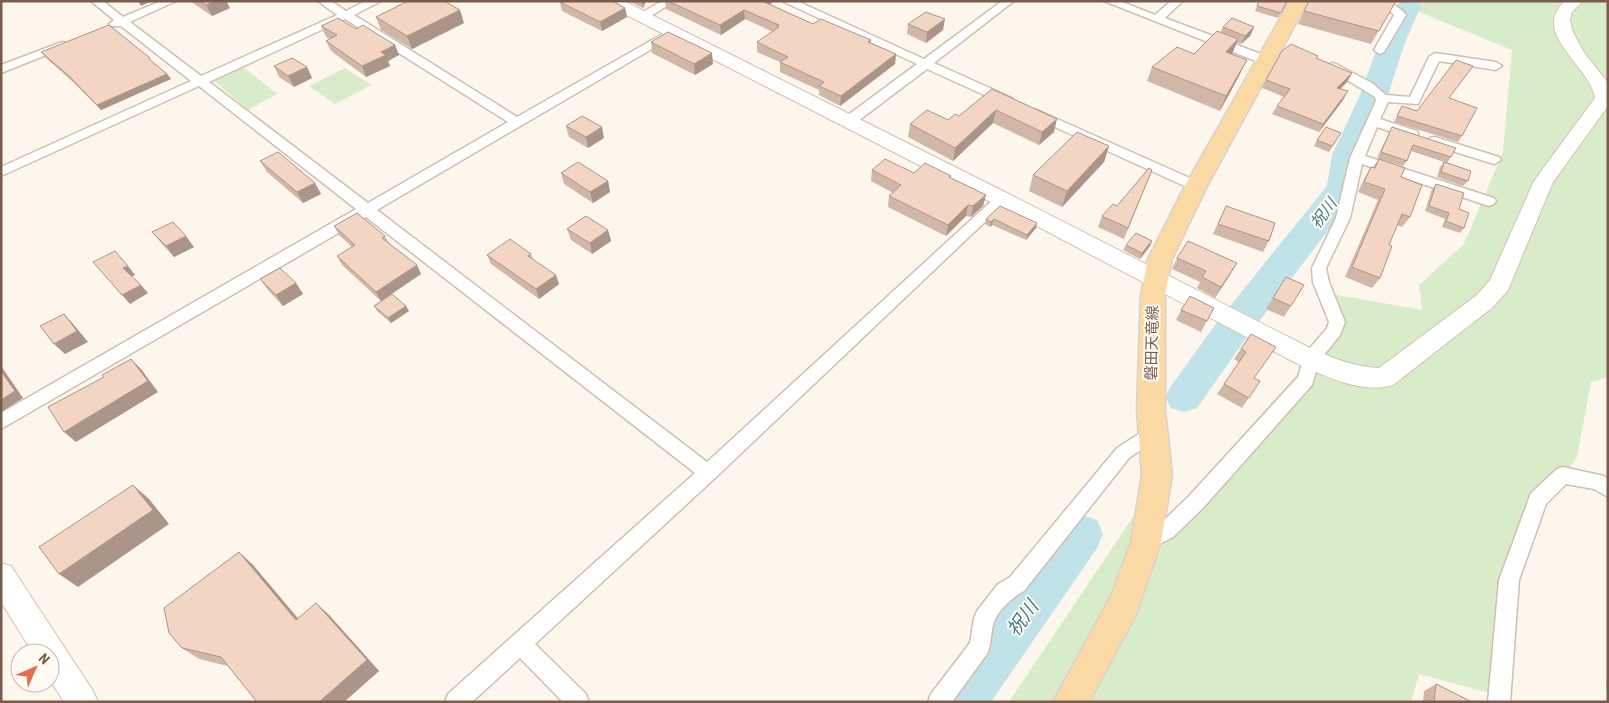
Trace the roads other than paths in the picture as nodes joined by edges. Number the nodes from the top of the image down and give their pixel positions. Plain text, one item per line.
1 (96, 1) edge
2 (171, 1) edge
3 (323, 1) edge
4 (376, 1) edge
5 (611, 1) edge
6 (670, 1) edge
7 (787, 1) edge
8 (1009, 1) edge
9 (1109, 1) edge
10 (1178, 1) edge
11 (1298, 1) edge
12 (1371, 1) edge
13 (1575, 1) edge
14 (1395, 5) edge
15 (344, 16) junction
16 (642, 17) junction
17 (1157, 19) junction
18 (122, 21) junction
19 (104, 28) edge
20 (672, 33) junction
21 (77, 39) edge
22 (1380, 50) dead end
23 (1265, 60) junction
24 (1316, 60) edge
25 (926, 64) junction
26 (1496, 66) dead end
27 (1, 69) edge
28 (200, 82) junction
29 (1382, 98) junction
30 (849, 121) junction
31 (516, 122) junction
32 (1373, 122) junction
33 (1357, 158) junction
34 (1494, 160) dead end
35 (1, 172) edge
36 (1196, 186) junction
37 (1002, 198) junction
38 (1489, 201) dead end
39 (366, 210) junction
40 (1155, 277) junction
41 (1311, 359) junction
42 (1, 422) edge
43 (1153, 432) junction
44 (708, 473) junction
45 (1608, 490) edge
46 (1146, 542) junction
47 (1, 576) edge
48 (520, 643) junction
49 (82, 702) edge
50 (456, 702) edge
51 (578, 702) edge
52 (939, 702) edge
53 (1070, 702) edge
54 (1499, 702) edge

1 - 18 street
2 - 18 street
3 - 15 street
4 - 15 street
5 - 16 street
6 - 16 street
7 - 25 street
8 - 25 street
9 - 17 street
10 - 17 street
11 - 23 main road, 磐田天竜線
12 - 14 street
13 - 41 street
14 - 22 street
15 - 28 street
15 - 31 street
16 - 20 street
17 - 23 street
18 - 19 street
18 - 28 street
20 - 30 street
20 - 31 street
21 - 27 street
23 - 36 main road, 磐田天竜線
24 - 29 street
25 - 30 street
25 - 36 street
26 - 29 street
28 - 35 street
28 - 39 street
29 - 32 street
30 - 37 street
31 - 39 street
32 - 33 street
32 - 34 street
33 - 38 street
33 - 41 street
36 - 40 main road, 磐田天竜線
37 - 40 street
37 - 44 street
39 - 42 street
39 - 44 street
40 - 41 street
40 - 43 main road, 磐田天竜線
41 - 46 street
43 - 46 main road, 磐田天竜線
43 - 52 street
44 - 48 street
45 - 54 street
46 - 53 main road, 磐田天竜線
47 - 49 street
48 - 50 street
48 - 51 street

